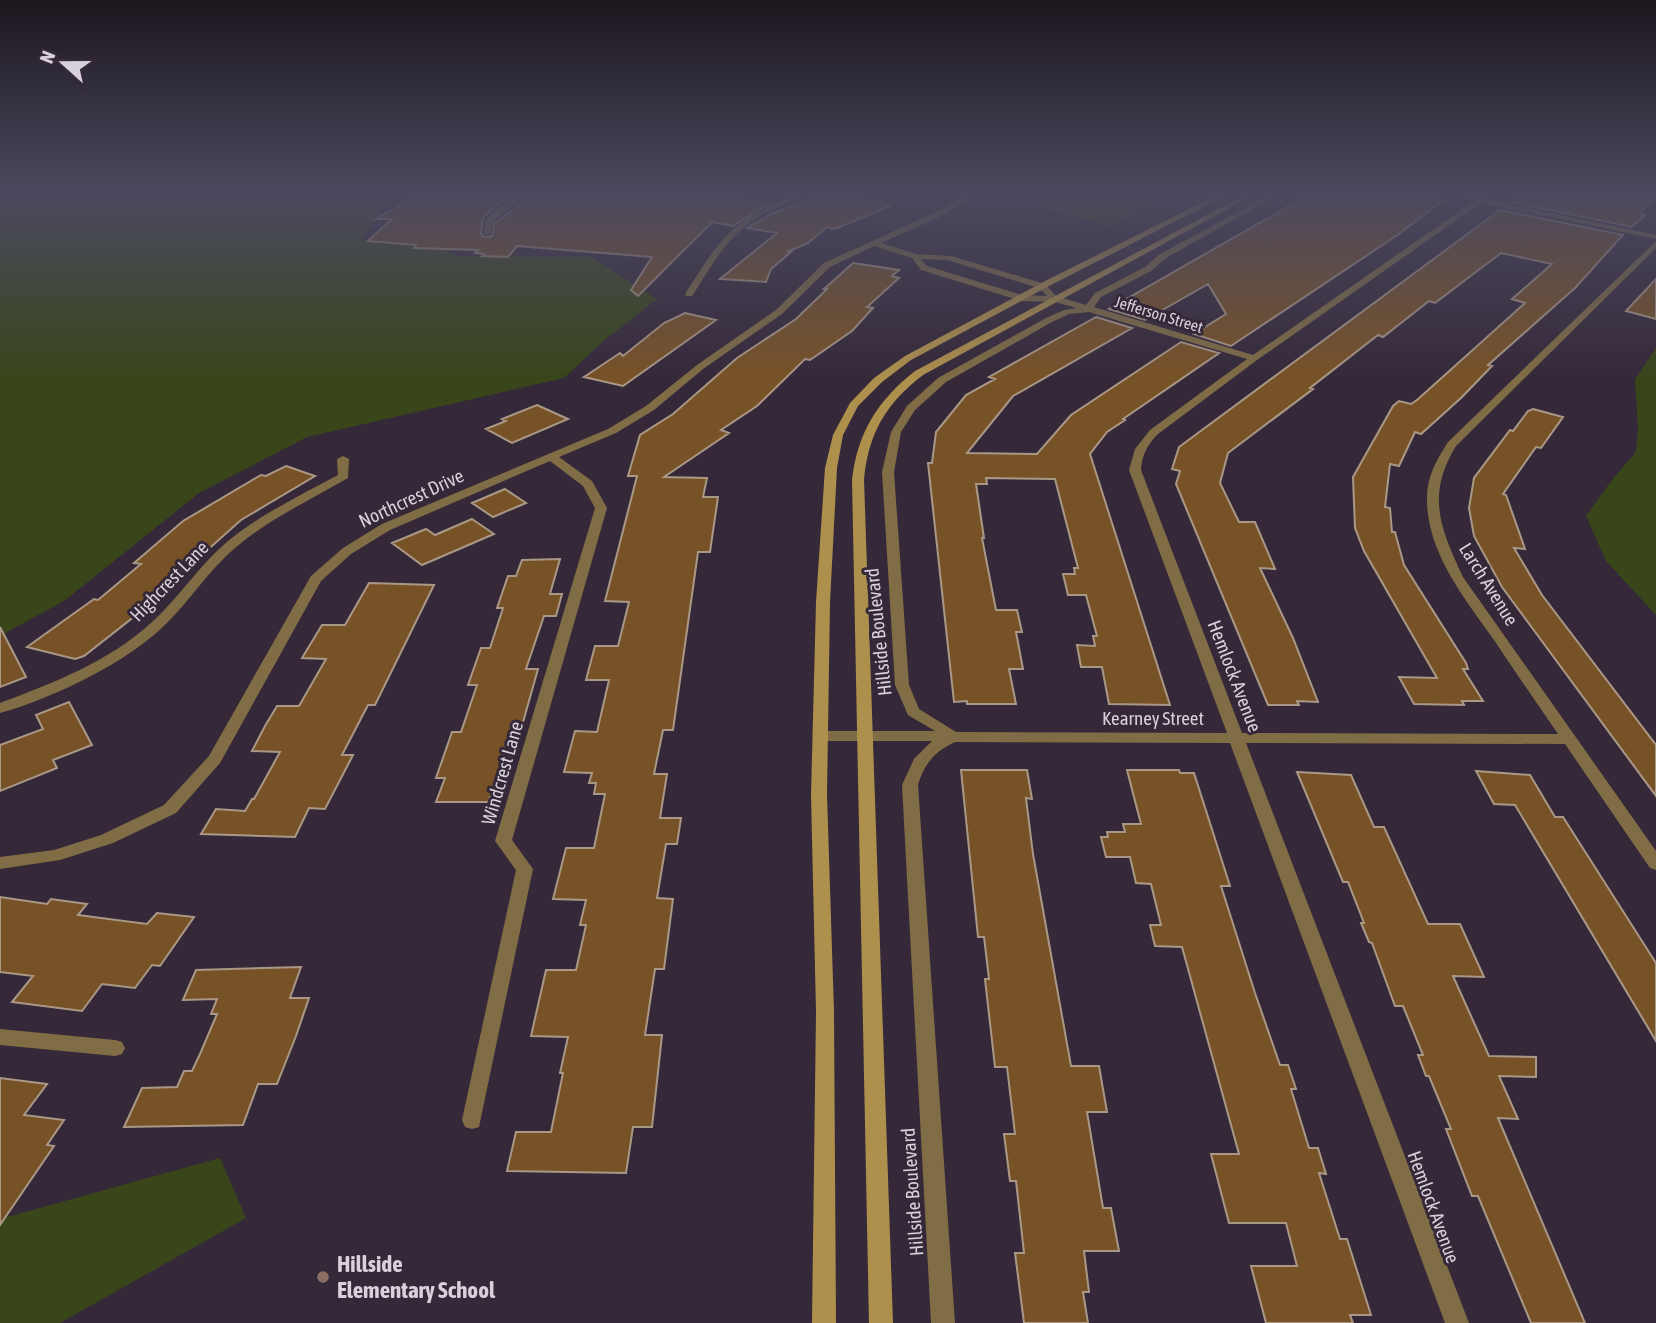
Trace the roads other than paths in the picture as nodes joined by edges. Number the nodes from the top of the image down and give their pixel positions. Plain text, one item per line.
1 (713, 256) edge
2 (846, 256) edge
3 (915, 256) joint
4 (1103, 256) edge
5 (1137, 256) edge
6 (1163, 256) edge
7 (1401, 256) edge
8 (1640, 256) edge
9 (1042, 286) junction
10 (689, 294) dead end
11 (1021, 298) junction
12 (1056, 299) junction
13 (1089, 309) junction
14 (1254, 358) junction
15 (551, 457) junction
16 (343, 459) dead end
17 (0, 708) edge
18 (821, 736) junction
19 (865, 736) junction
20 (955, 736) junction
21 (1238, 738) junction
22 (1570, 739) junction
23 (0, 863) edge
24 (1656, 864) edge
25 (0, 1037) edge
26 (114, 1048) dead end
27 (472, 1120) dead end
28 (824, 1323) edge
29 (881, 1323) edge
30 (943, 1323) edge
31 (1457, 1323) edge

1 - 10 street
2 - 15 street, Northcrest Drive
3 - 9 street
3 - 11 street
4 - 9 main road
5 - 12 main road, Hillside Boulevard
6 - 13 street, Hillside Boulevard
7 - 14 street, Hemlock Avenue
8 - 22 street, Larch Avenue
9 - 11 main road
9 - 12 street
11 - 12 street
11 - 18 main road
12 - 13 street, Jefferson Street
12 - 19 main road, Hillside Boulevard
13 - 14 street, Jefferson Street
13 - 20 street, Hillside Boulevard
14 - 21 street, Hemlock Avenue
15 - 23 street, Northcrest Drive
15 - 27 street, Windcrest Lane
16 - 17 street, Highcrest Lane
18 - 19 street, Kearney Street
18 - 28 main road
19 - 20 street, Kearney Street
19 - 29 main road, Hillside Boulevard
20 - 21 street, Kearney Street
20 - 30 street, Hillside Boulevard
21 - 22 street, Kearney Street
21 - 31 street, Hemlock Avenue
22 - 24 street, Larch Avenue
25 - 26 street

